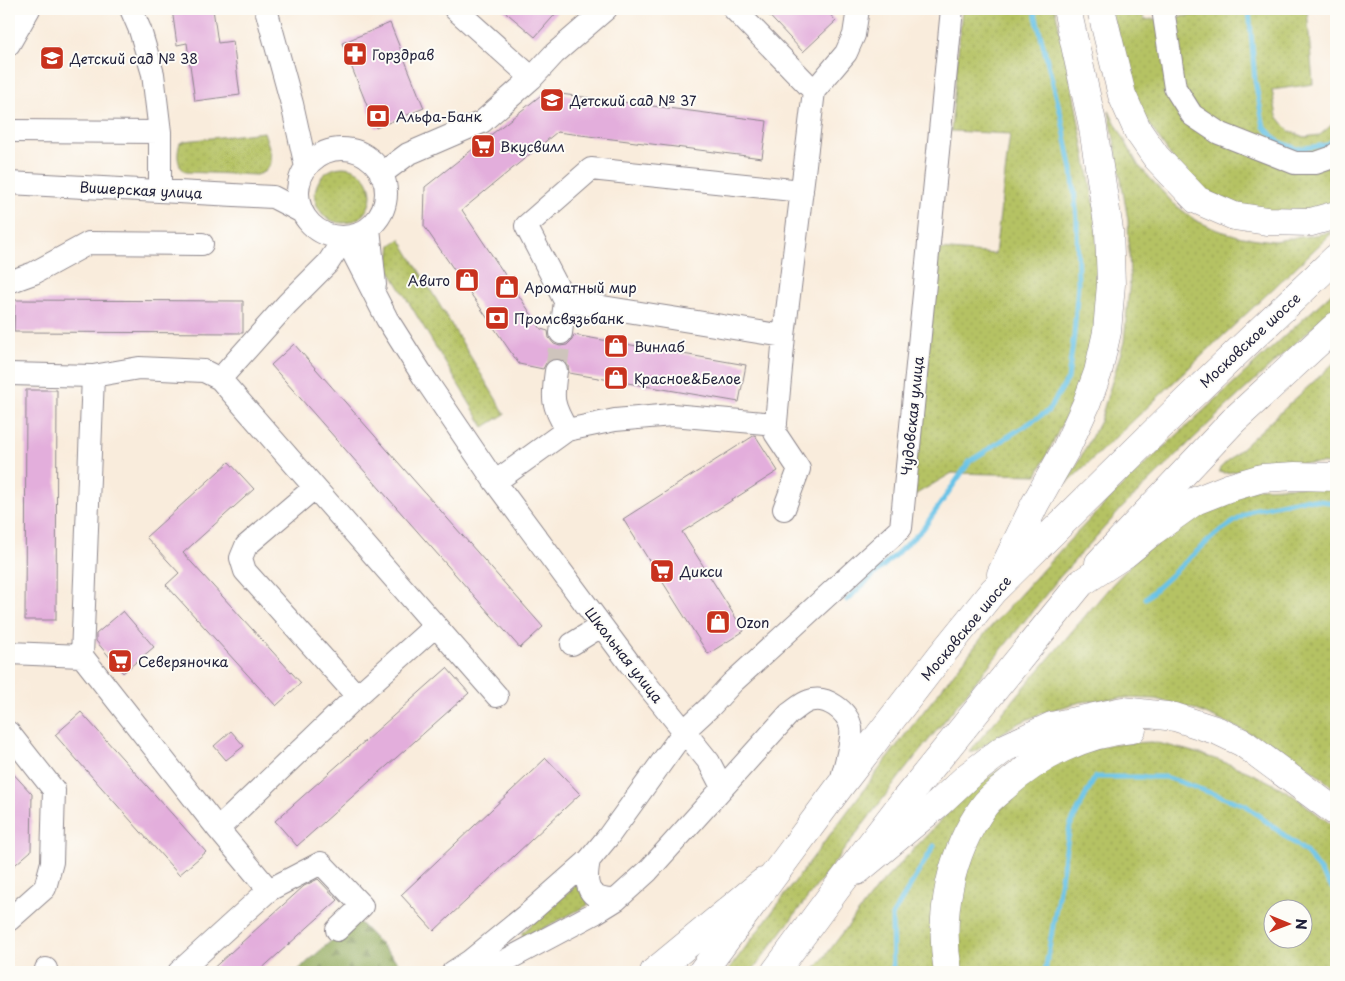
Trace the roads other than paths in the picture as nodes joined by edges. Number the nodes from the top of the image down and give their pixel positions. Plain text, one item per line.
1 (29, 9) edge
2 (131, 9) edge
3 (266, 9) edge
4 (455, 9) edge
5 (734, 9) edge
6 (858, 9) edge
7 (952, 9) edge
8 (1067, 9) edge
9 (1102, 9) edge
10 (1163, 9) edge
11 (600, 10) edge
12 (9, 44) edge
13 (532, 78) junction
14 (814, 91) junction
15 (298, 126) junction
16 (9, 130) edge
17 (160, 132) junction
18 (334, 150) junction
19 (1336, 154) edge
20 (381, 174) junction
21 (303, 175) junction
22 (9, 183) edge
23 (160, 191) junction
24 (802, 191) junction
25 (273, 197) junction
26 (302, 212) junction
27 (1336, 215) edge
28 (369, 228) junction
29 (345, 237) junction
30 (202, 244) dead end
31 (1336, 258) edge
32 (9, 282) edge
33 (376, 299) junction
34 (565, 301) junction
35 (1336, 326) edge
36 (561, 333) tunnel mouth
37 (784, 336) junction
38 (556, 371) tunnel mouth
39 (9, 374) edge
40 (93, 376) junction
41 (220, 380) junction
42 (776, 424) junction
43 (567, 430) junction
44 (1336, 477) edge
45 (496, 482) junction
46 (314, 488) junction
47 (784, 509) dead end
48 (1081, 583) junction
49 (993, 591) junction
50 (601, 626) junction
51 (434, 627) junction
52 (572, 644) dead end
53 (9, 653) edge
54 (82, 656) junction
55 (357, 696) junction
56 (497, 696) dead end
57 (684, 730) junction
58 (9, 733) edge
59 (840, 786) junction
60 (1303, 786) junction
61 (722, 787) junction
62 (1336, 812) edge
63 (218, 829) junction
64 (589, 860) junction
65 (778, 870) junction
66 (837, 888) junction
67 (269, 890) junction
68 (616, 900) junction
69 (9, 920) edge
70 (337, 930) dead end
71 (179, 972) edge
72 (453, 972) edge
73 (484, 972) edge
74 (654, 972) edge
75 (702, 972) edge
76 (775, 972) edge
77 (948, 972) edge

1 - 12 street
2 - 17 street
3 - 15 street
4 - 13 street
5 - 14 street
6 - 14 street
7 - 57 street, Чудовская улица
8 - 49 main road
9 - 27 main road
10 - 19 street
11 - 13 street
13 - 20 street
14 - 24 street
15 - 18 street
15 - 21 street
16 - 17 street
17 - 23 street
18 - 20 street
18 - 21 street
20 - 28 street
21 - 25 street
21 - 26 street
22 - 23 street, Вишерская улица
23 - 25 street, Вишерская улица
24 - 34 street
24 - 37 street
25 - 26 street, Вишерская улица
26 - 29 street
28 - 29 street
28 - 33 street, Школьная улица
29 - 33 street, Школьная улица
29 - 41 street
30 - 32 street
31 - 49 main road, Московское шоссе
33 - 45 street, Школьная улица
34 - 36 street
34 - 37 street
35 - 48 main road
37 - 42 street
38 - 43 street
39 - 40 street
40 - 41 street
40 - 54 street
41 - 46 street
42 - 43 street
42 - 47 street
43 - 45 street
44 - 48 main road
45 - 50 street, Школьная улица
46 - 51 street
46 - 55 street
48 - 66 main road
49 - 59 main road, Московское шоссе
50 - 52 street
50 - 57 street, Школьная улица
51 - 55 street
51 - 56 street
53 - 54 street
54 - 63 street
55 - 63 street
57 - 61 street, Школьная улица
57 - 64 street
58 - 69 street
59 - 61 street
59 - 65 main road, Московское шоссе
60 - 62 main road
60 - 66 main road
60 - 77 main road
61 - 68 street
63 - 67 street
64 - 68 street
64 - 72 street
65 - 74 main road
65 - 75 main road, Московское шоссе
66 - 76 main road
67 - 70 street
67 - 71 street
68 - 73 street

